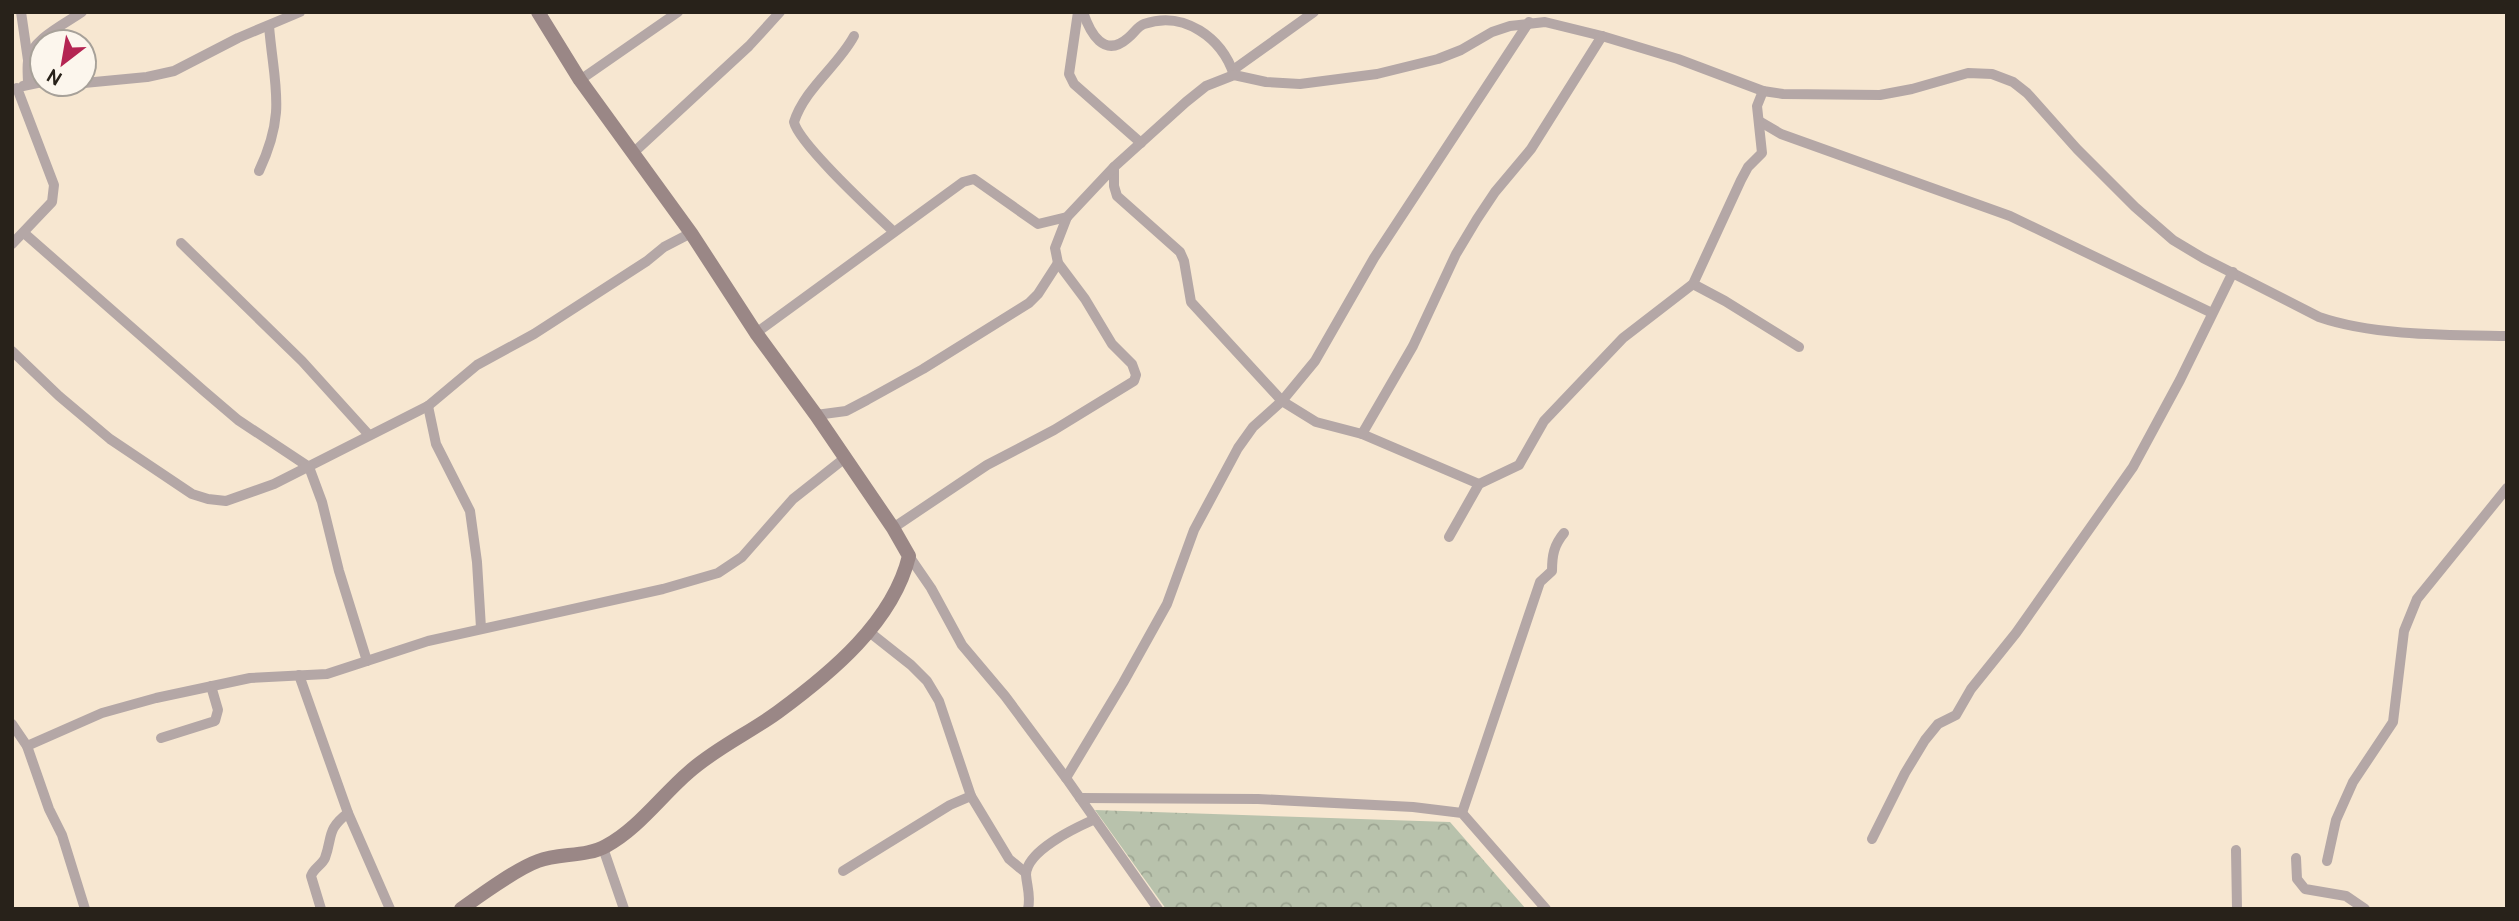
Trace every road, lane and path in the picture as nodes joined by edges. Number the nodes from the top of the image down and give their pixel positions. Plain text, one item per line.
1 (21, 12) edge
2 (82, 12) edge
3 (538, 12) edge
4 (678, 12) edge
5 (780, 12) edge
6 (1078, 12) edge
7 (1083, 12) edge
8 (1314, 12) edge
9 (294, 14) edge
10 (1529, 22) junction
11 (269, 26) junction
12 (60, 28) edge
13 (854, 36) dead end
14 (1602, 36) junction
15 (28, 60) edge
16 (1234, 72) junction
17 (580, 79) junction
18 (98, 82) edge
19 (28, 84) edge
20 (15, 88) edge
21 (1763, 91) junction
22 (1759, 120) junction
23 (1141, 143) junction
24 (632, 154) junction
25 (1114, 167) junction
26 (258, 171) dead end
27 (1067, 217) junction
28 (893, 231) junction
29 (24, 233) junction
30 (691, 233) junction
31 (181, 243) dead end
32 (12, 244) edge
33 (1058, 264) junction
34 (2232, 272) junction
35 (1693, 284) junction
36 (2212, 313) junction
37 (756, 333) junction
38 (2507, 336) edge
39 (1799, 347) dead end
40 (12, 351) edge
41 (1282, 401) junction
42 (428, 406) junction
43 (816, 415) junction
44 (1362, 434) junction
45 (369, 435) junction
46 (845, 458) junction
47 (309, 467) junction
48 (1479, 484) junction
49 (2507, 488) edge
50 (893, 528) junction
51 (1564, 533) dead end
52 (1449, 537) dead end
53 (909, 556) junction
54 (481, 628) junction
55 (868, 631) junction
56 (367, 662) junction
57 (299, 676) junction
58 (211, 686) junction
59 (12, 724) edge
60 (161, 738) dead end
61 (27, 746) junction
62 (1066, 778) junction
63 (971, 796) junction
64 (1080, 798) junction
65 (348, 813) junction
66 (1462, 813) junction
67 (1093, 820) junction
68 (1872, 839) dead end
69 (603, 848) junction
70 (2236, 850) dead end
71 (2296, 858) dead end
72 (2327, 860) dead end
73 (843, 871) dead end
74 (1026, 873) junction
75 (85, 909) edge
76 (321, 909) edge
77 (390, 909) edge
78 (461, 909) edge
79 (624, 909) edge
80 (1028, 909) edge
81 (1158, 909) edge
82 (1546, 909) edge
83 (2236, 909) edge
84 (2365, 909) edge

1 - 15 street
2 - 12 street
3 - 17 street
4 - 17 street
5 - 24 street
6 - 23 street
7 - 16 street
8 - 16 street
9 - 11 street
10 - 14 street
10 - 16 street
10 - 41 street
11 - 18 street
11 - 26 street
13 - 28 street
14 - 21 street
14 - 44 street
16 - 23 street
17 - 24 street
19 - 20 street
20 - 29 street
21 - 22 street
21 - 34 street
22 - 35 street
22 - 36 street
23 - 25 street
24 - 30 street
25 - 27 street
25 - 41 street
27 - 28 street
27 - 33 street
28 - 37 street
29 - 32 street
29 - 47 street
30 - 37 street
30 - 42 street
31 - 45 street
33 - 43 street
33 - 50 street
34 - 36 street
34 - 38 street
35 - 39 street
35 - 48 street
36 - 68 street
37 - 43 street
40 - 47 street
41 - 44 street
41 - 62 street
42 - 45 street
42 - 54 street
43 - 46 street
44 - 48 street
45 - 47 street
46 - 50 street
46 - 54 street
47 - 56 street
48 - 52 street
49 - 72 street
50 - 53 street
51 - 66 street
53 - 55 street
53 - 62 street
54 - 56 street
55 - 63 street
55 - 69 street
56 - 57 street
57 - 58 street
57 - 65 street
58 - 60 street
58 - 61 street
59 - 61 street
61 - 75 street
62 - 64 street
63 - 73 street
63 - 74 street
64 - 66 street
64 - 67 street
65 - 76 street
65 - 77 street
66 - 82 street
67 - 74 street
67 - 81 street
69 - 78 street
69 - 79 street
70 - 83 street
71 - 84 street
74 - 80 street

